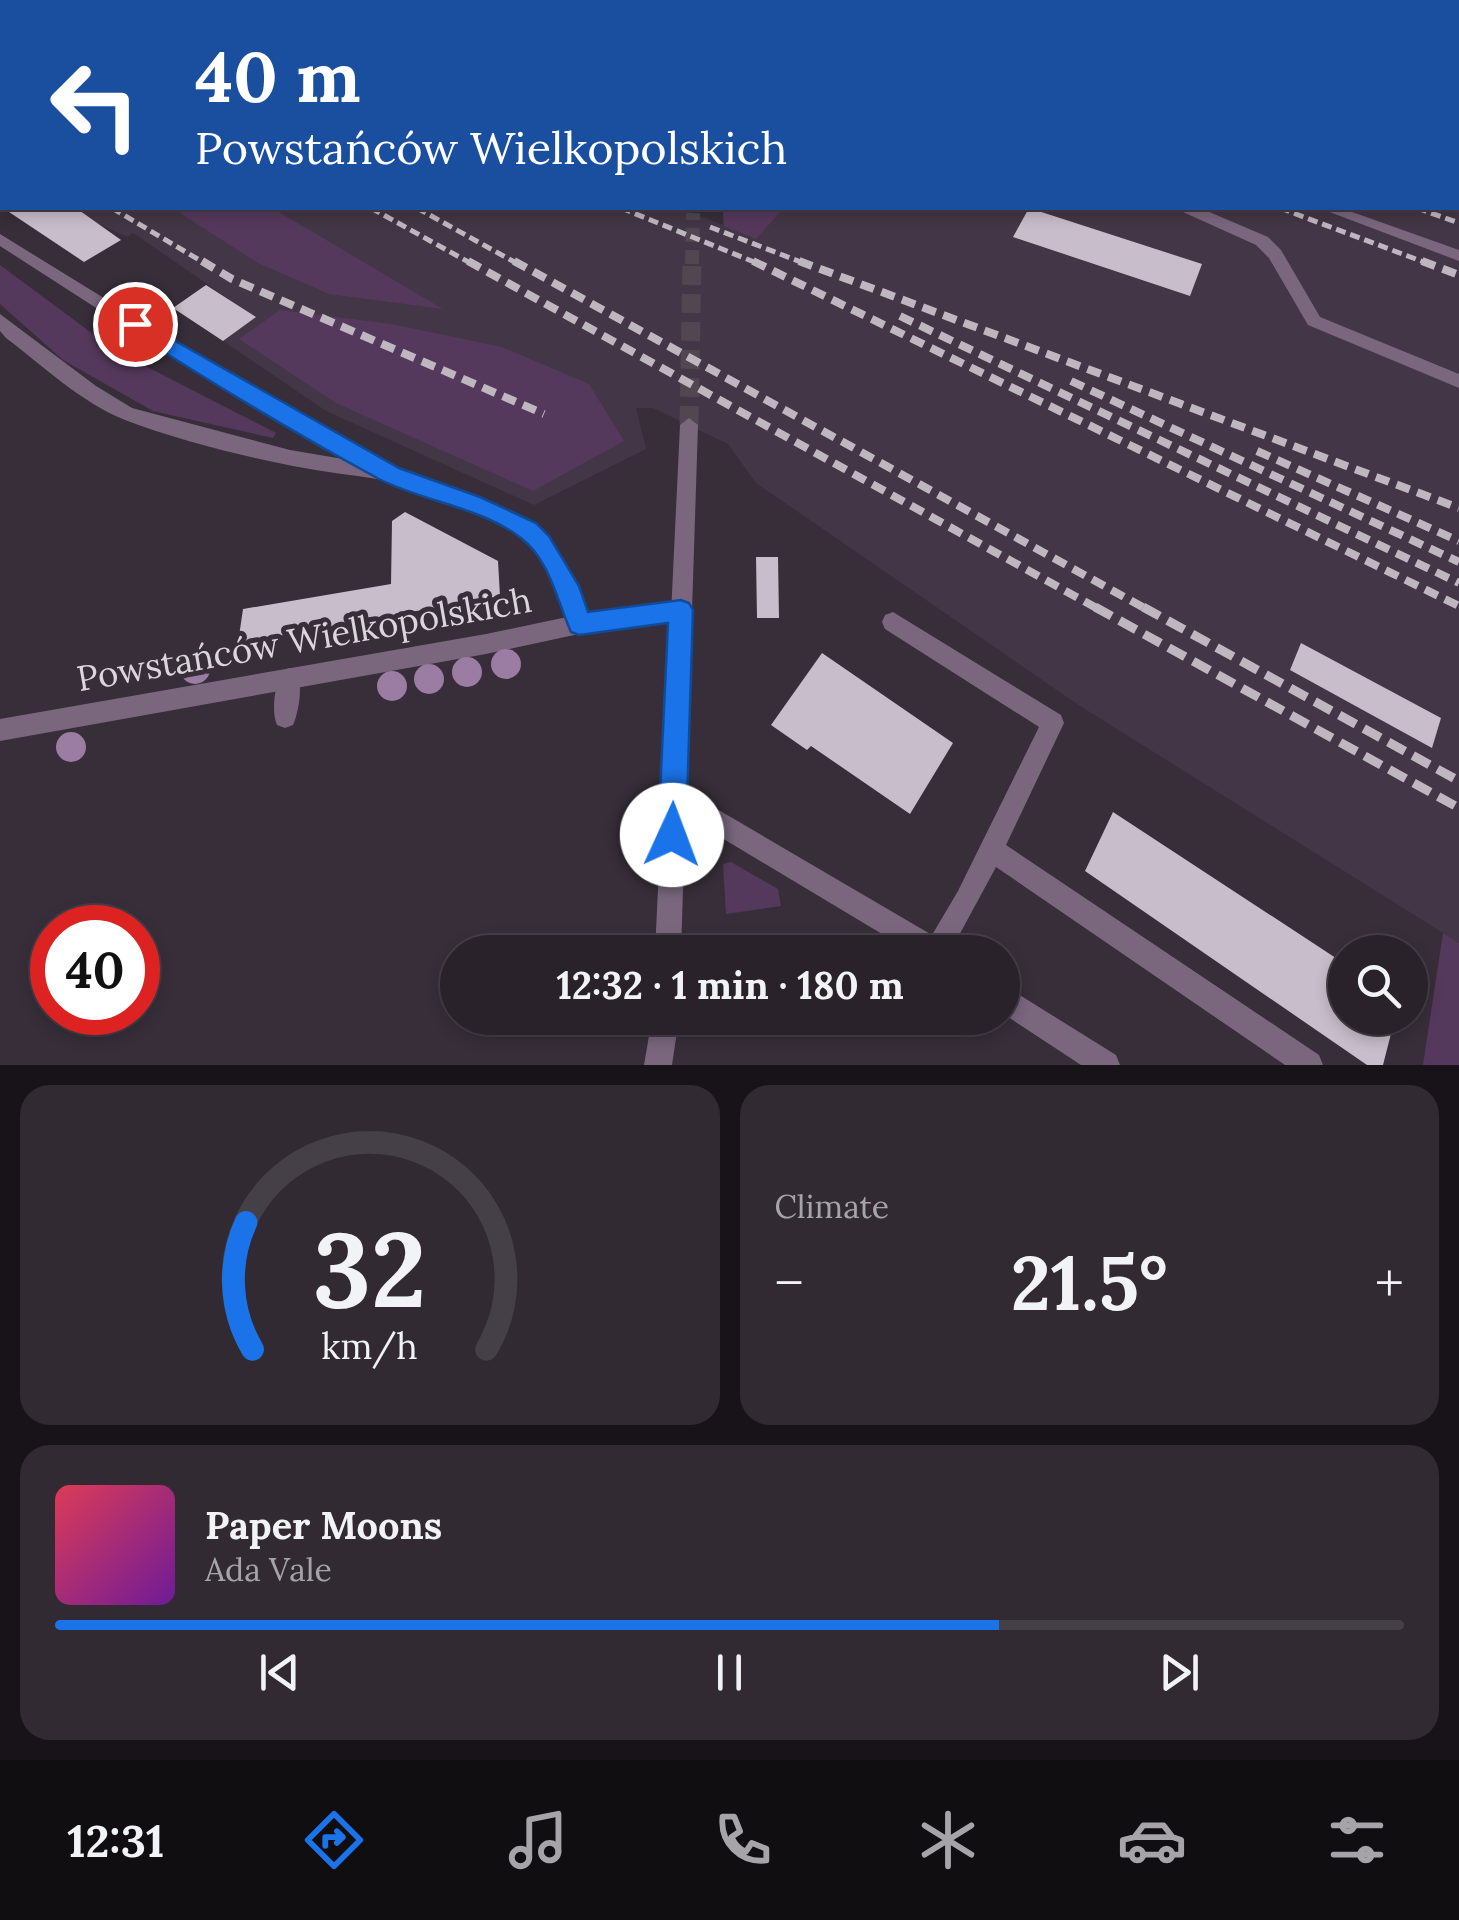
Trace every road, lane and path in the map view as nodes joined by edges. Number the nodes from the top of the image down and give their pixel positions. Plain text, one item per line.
1 (1192, 210) edge
2 (1333, 210) edge
3 (0, 238) edge
4 (1459, 256) edge
5 (0, 320) edge
6 (1459, 381) edge
7 (689, 425) tunnel mouth
8 (391, 475) junction
9 (681, 610) junction
10 (893, 622) dead end
11 (579, 624) junction
12 (289, 679) junction
13 (286, 717) dead end
14 (0, 730) edge
15 (673, 796) junction
16 (992, 850) junction
17 (669, 935) edge
18 (907, 935) edge
19 (945, 935) edge
20 (1020, 1009) edge
21 (668, 1035) edge
22 (674, 1035) edge
23 (658, 1065) edge
24 (676, 1065) edge
25 (1106, 1065) edge
26 (1309, 1065) edge

1 - 6 street
2 - 4 street
3 - 8 street
5 - 8 street
7 - 9 street
8 - 11 street
9 - 11 street, Powstańców Wielkopolskich
9 - 15 street
10 - 16 street
11 - 12 street, Powstańców Wielkopolskich
12 - 13 street
12 - 14 street, Powstańców Wielkopolskich
15 - 17 street
15 - 18 street
16 - 19 street
16 - 26 street
20 - 25 street
21 - 23 street
22 - 24 street

